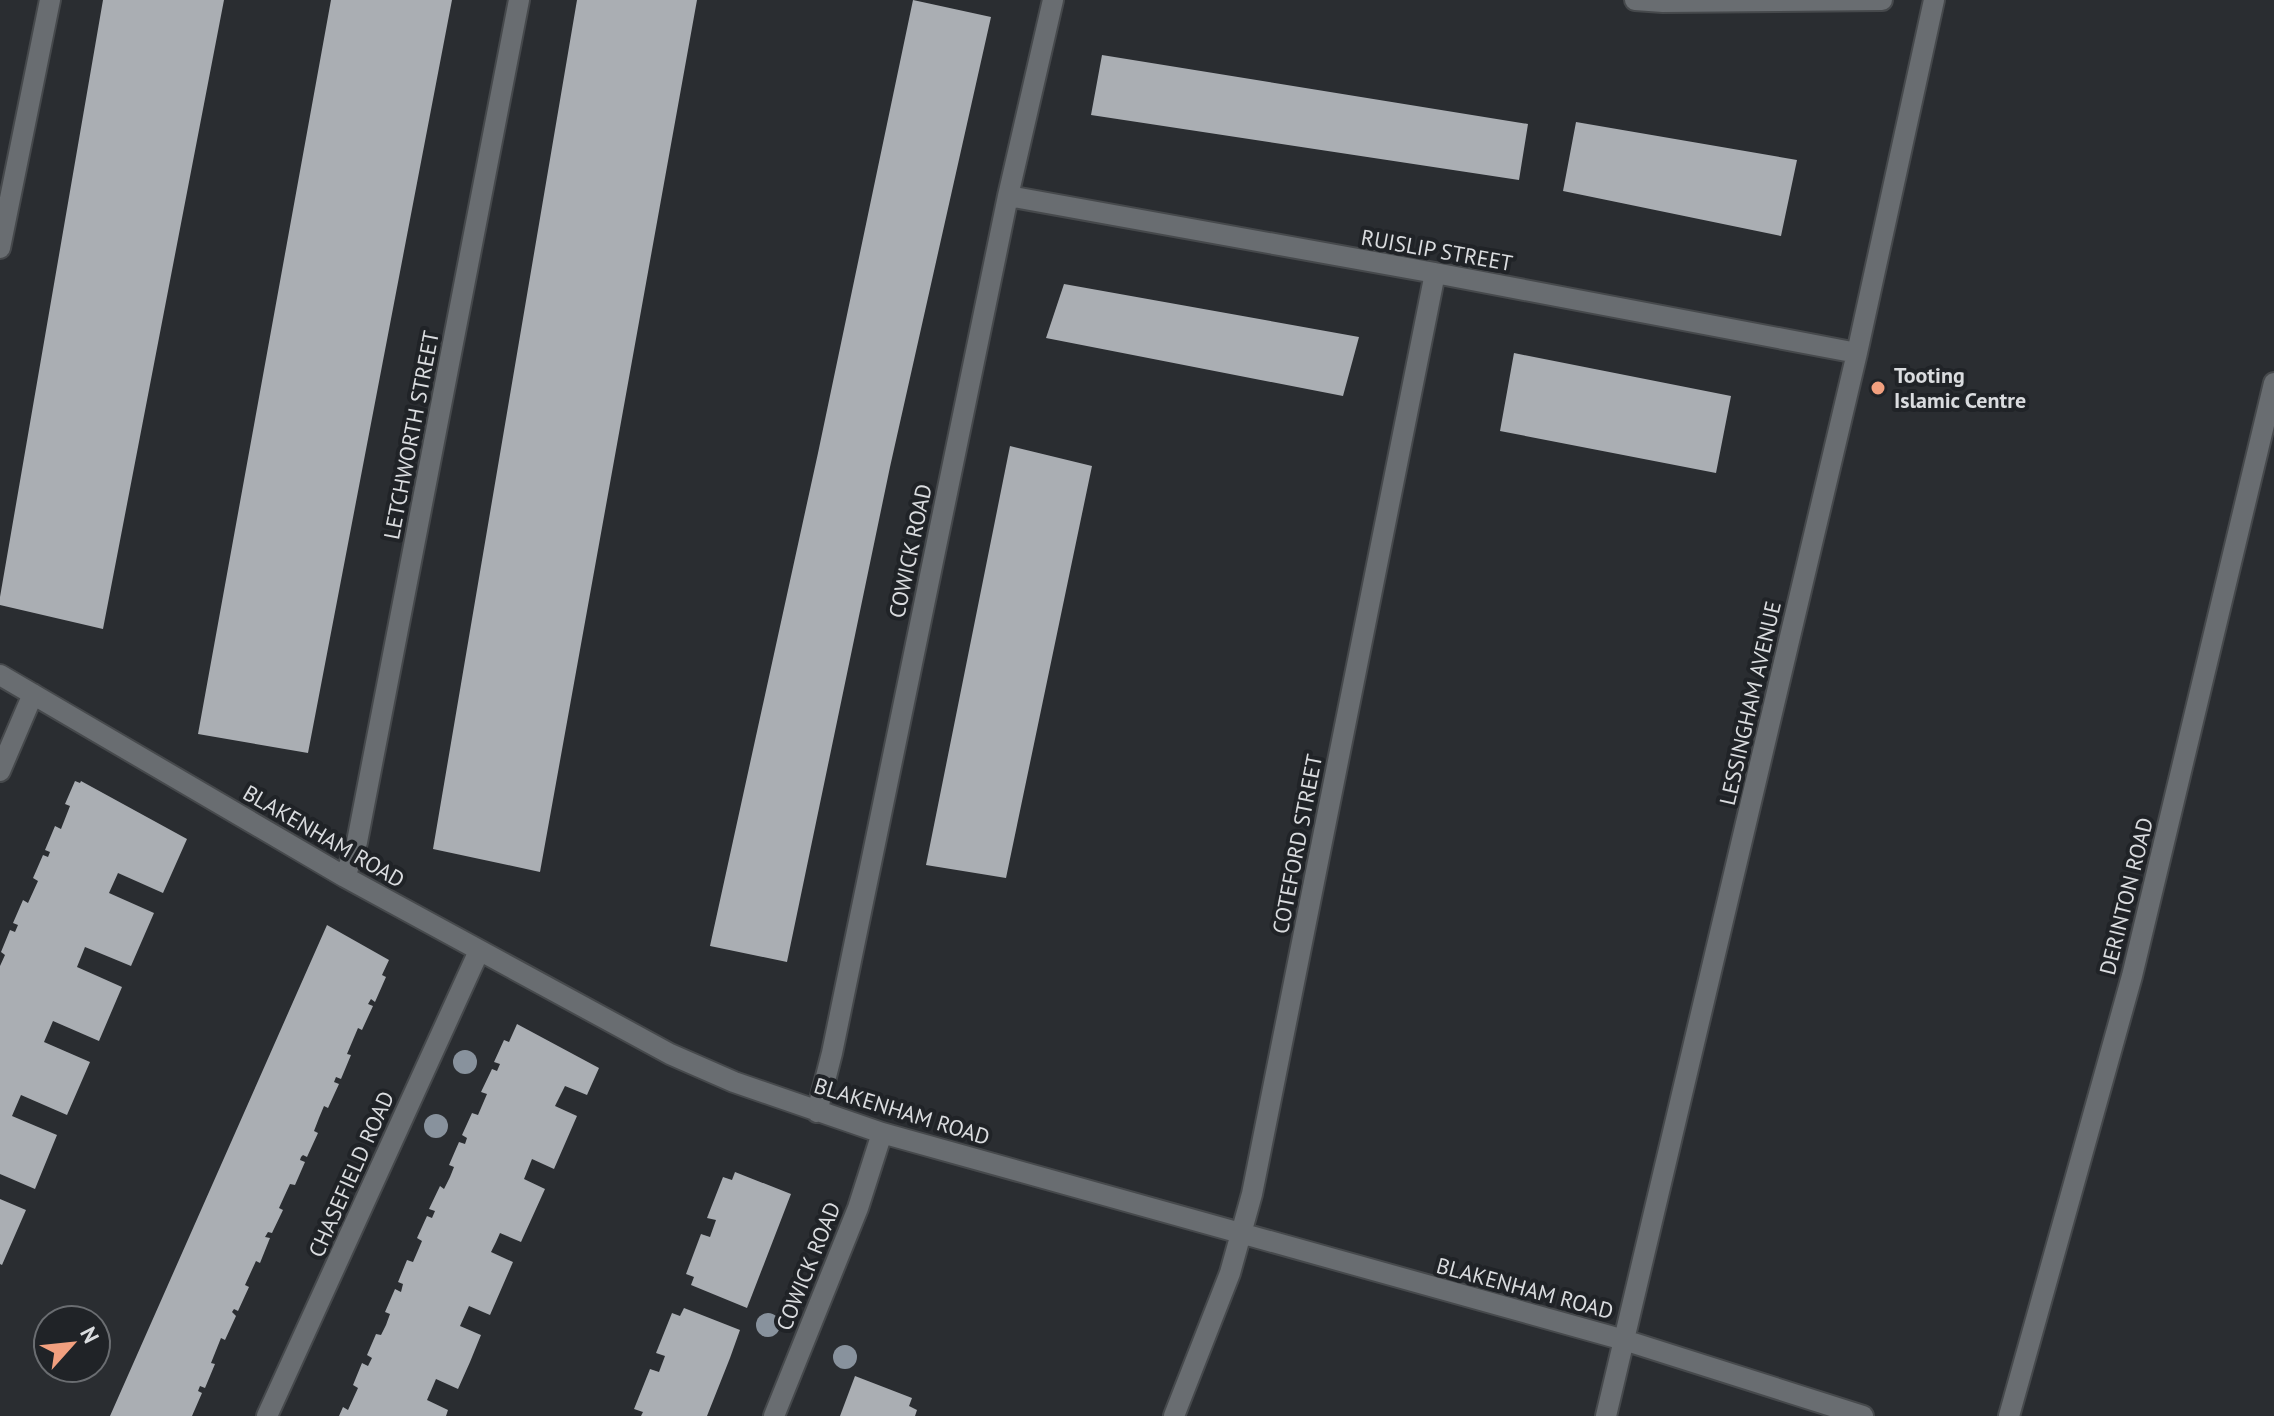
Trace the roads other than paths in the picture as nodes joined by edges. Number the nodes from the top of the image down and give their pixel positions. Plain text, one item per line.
1 (50, 0) edge
2 (519, 0) edge
3 (1053, 0) edge
4 (1635, 0) edge
5 (1882, 0) edge
6 (1934, 0) edge
7 (1008, 196) junction
8 (0, 248) edge
9 (1435, 273) junction
10 (1857, 353) junction
11 (2274, 383) edge
12 (0, 675) edge
13 (33, 694) junction
14 (0, 771) edge
15 (345, 877) junction
16 (479, 951) junction
17 (817, 1112) junction
18 (882, 1133) junction
19 (1241, 1234) junction
20 (1624, 1340) junction
21 (267, 1416) edge
22 (774, 1416) edge
23 (1174, 1416) edge
24 (1606, 1416) edge
25 (1863, 1416) edge
26 (2009, 1416) edge

1 - 8 street
2 - 15 street, LETCHWORTH STREET
3 - 7 street, COWICK ROAD
4 - 5 street
6 - 10 street, LESSINGHAM AVENUE
7 - 9 street, RUISLIP STREET
7 - 17 street, COWICK ROAD
9 - 10 street, RUISLIP STREET
9 - 19 street, COTEFORD STREET
10 - 20 street, LESSINGHAM AVENUE
11 - 26 street, DERINTON ROAD
12 - 13 street, BLAKENHAM ROAD
13 - 14 street
13 - 15 street, BLAKENHAM ROAD
15 - 16 street, BLAKENHAM ROAD
16 - 17 street, BLAKENHAM ROAD
16 - 21 street, CHASEFIELD ROAD
17 - 18 street, BLAKENHAM ROAD
18 - 19 street, BLAKENHAM ROAD
18 - 22 street, COWICK ROAD
19 - 20 street, BLAKENHAM ROAD
19 - 23 street, COTEFORD STREET
20 - 24 street, LESSINGHAM AVENUE
20 - 25 street, BLAKENHAM ROAD

